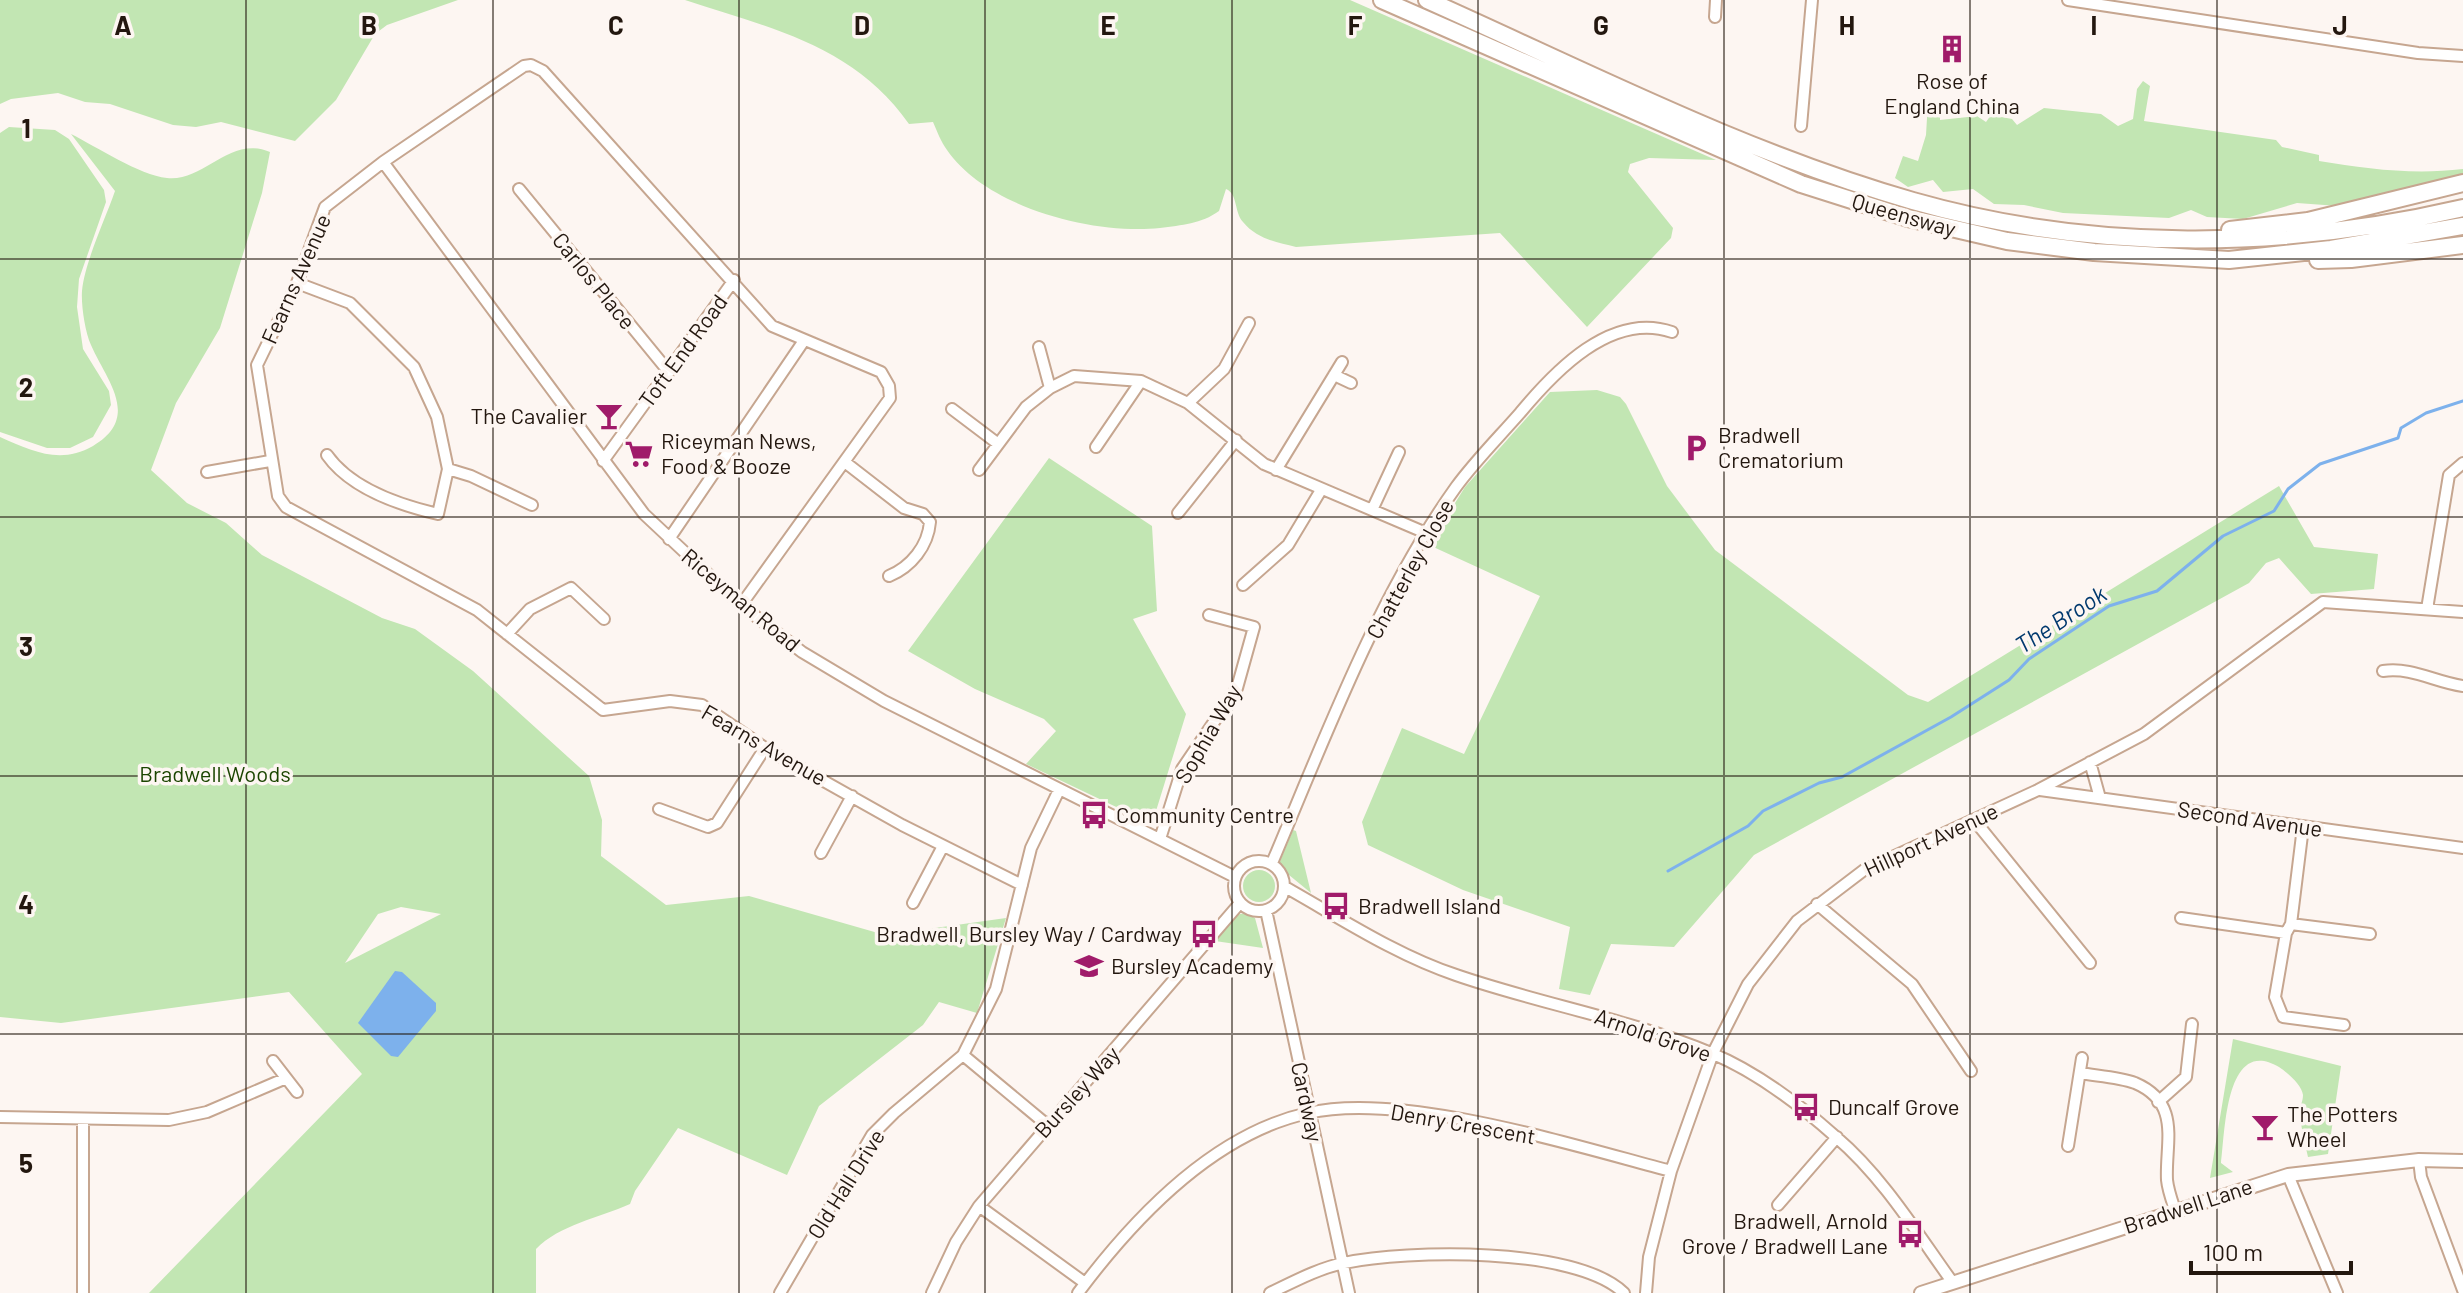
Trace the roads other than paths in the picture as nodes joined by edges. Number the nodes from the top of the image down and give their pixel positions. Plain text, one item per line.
1 (1382, 0) edge
2 (1427, 0) edge
3 (1716, 0) edge
4 (1812, 0) edge
5 (2068, 0) edge
6 (1715, 17) dead end
7 (2463, 56) edge
8 (1801, 126) dead end
9 (383, 162) junction
10 (2463, 183) edge
11 (519, 189) dead end
12 (2463, 208) edge
13 (2463, 226) edge
14 (2156, 239) junction
15 (2463, 245) edge
16 (2229, 260) junction
17 (734, 280) junction
18 (297, 283) junction
19 (1249, 323) dead end
20 (1672, 332) dead end
21 (803, 342) junction
22 (1039, 347) dead end
23 (1342, 362) dead end
24 (669, 372) junction
25 (1334, 375) junction
26 (1141, 381) junction
27 (1351, 383) dead end
28 (1050, 388) junction
29 (1188, 403) junction
30 (952, 409) dead end
31 (1236, 440) junction
32 (997, 443) junction
33 (1096, 447) dead end
34 (1399, 452) dead end
35 (327, 455) dead end
36 (270, 461) junction
37 (603, 461) junction
38 (846, 463) junction
39 (2463, 463) edge
40 (448, 469) junction
41 (979, 470) dead end
42 (1276, 470) junction
43 (207, 472) dead end
44 (1321, 490) junction
45 (532, 505) dead end
46 (1372, 510) junction
47 (1178, 513) dead end
48 (1426, 533) junction
49 (669, 539) junction
50 (889, 576) dead end
51 (1243, 585) dead end
52 (741, 605) junction
53 (2427, 609) junction
54 (2463, 612) edge
55 (1209, 615) dead end
56 (604, 619) dead end
57 (507, 634) junction
58 (2383, 671) dead end
59 (2463, 686) edge
60 (765, 748) junction
61 (2090, 762) junction
62 (1059, 790) junction
63 (2038, 790) junction
64 (852, 796) junction
65 (2100, 798) junction
66 (666, 808) dead end
67 (1975, 821) junction
68 (2303, 827) junction
69 (1160, 839) junction
70 (943, 846) junction
71 (2463, 848) edge
72 (820, 853) dead end
73 (1272, 863) junction
74 (1235, 877) junction
75 (1022, 885) junction
76 (1285, 887) junction
77 (913, 903) dead end
78 (1240, 903) junction
79 (1817, 904) junction
80 (1266, 910) junction
81 (2181, 918) dead end
82 (2289, 928) junction
83 (2370, 934) dead end
84 (2090, 963) dead end
85 (2338, 1020) dead end
86 (2192, 1024) dead end
87 (1713, 1053) junction
88 (963, 1055) junction
89 (2082, 1058) dead end
90 (273, 1061) dead end
91 (1971, 1071) dead end
92 (2080, 1073) junction
93 (284, 1079) junction
94 (297, 1092) dead end
95 (2158, 1102) junction
96 (1309, 1112) junction
97 (0, 1117) edge
98 (83, 1121) junction
99 (1046, 1124) junction
100 (1837, 1137) junction
101 (2068, 1146) dead end
102 (2419, 1160) junction
103 (2463, 1161) edge
104 (1671, 1171) junction
105 (2288, 1175) junction
106 (1778, 1205) dead end
107 (979, 1206) junction
108 (2175, 1210) junction
109 (1342, 1263) junction
110 (1645, 1278) junction
111 (1085, 1283) junction
112 (1956, 1288) edge
113 (2463, 1290) edge
114 (1622, 1291) edge
115 (83, 1293) edge
116 (780, 1293) edge
117 (932, 1293) edge
118 (1078, 1293) edge
119 (1270, 1293) edge
120 (1349, 1293) edge
121 (1646, 1293) edge
122 (1921, 1293) edge
123 (2337, 1293) edge

1 - 16 highway, Queensway
2 - 14 highway, Queensway
3 - 6 street
4 - 8 street
5 - 7 street
9 - 17 street, Fearns Avenue
9 - 18 street, Fearns Avenue
9 - 37 street, Riceyman Road
10 - 14 highway
11 - 24 street, Carlos Place
12 - 14 highway, Queensway
13 - 16 highway, Queensway
15 - 16 highway
17 - 21 street, Fearns Avenue
17 - 24 street, Toft End Road
18 - 36 street, Fearns Avenue
18 - 40 street
19 - 29 street
20 - 48 street, Chatterley Close
21 - 38 street, Fearns Avenue
21 - 49 street
22 - 28 street
23 - 25 street
24 - 37 street, Toft End Road
25 - 27 street
25 - 42 street
26 - 28 street
26 - 29 street
26 - 33 street
28 - 32 street
29 - 31 street
30 - 32 street
31 - 42 street
31 - 47 street
32 - 41 street
34 - 46 street
35 - 40 street
36 - 43 street
36 - 57 street, Fearns Avenue
37 - 49 street, Riceyman Road
38 - 50 street
38 - 52 street, Fearns Avenue
39 - 53 street
40 - 45 street
42 - 44 street
44 - 46 street
44 - 51 street
46 - 48 street
48 - 73 street, Chatterley Close
49 - 52 street, Riceyman Road
52 - 62 street, Riceyman Road
53 - 54 street
53 - 61 street, Hillport Avenue
55 - 69 street, Sophia Way
56 - 57 street
57 - 60 street, Fearns Avenue
58 - 59 street
60 - 64 street, Fearns Avenue
60 - 66 street
61 - 63 street, Hillport Avenue
61 - 65 street
62 - 69 street, Riceyman Road
62 - 75 street
63 - 65 street, Second Avenue
63 - 67 street, Hillport Avenue
64 - 70 street, Fearns Avenue
64 - 72 street
65 - 68 street, Second Avenue
67 - 79 street, Hillport Avenue
67 - 84 street
68 - 71 street, Second Avenue
68 - 82 street
69 - 74 street, Riceyman Road
70 - 75 street, Fearns Avenue
70 - 77 street
73 - 74 street
73 - 76 street
74 - 78 street
75 - 88 street
76 - 80 street
76 - 87 street, Arnold Grove
78 - 80 street
78 - 99 street, Bursley Way
79 - 87 street, Hillport Avenue
79 - 91 street
80 - 96 street, Cardway
81 - 82 street
82 - 83 street
82 - 85 street
86 - 95 street
87 - 100 street, Arnold Grove
87 - 104 street, Hillport Avenue
88 - 99 street
88 - 116 street, Old Hall Drive
89 - 92 street
90 - 93 street
92 - 95 street
92 - 101 street
93 - 94 street
93 - 98 street
95 - 108 street
96 - 104 street, Denry Crescent
96 - 109 street, Cardway
96 - 111 street, Denry Crescent
97 - 98 street
98 - 115 street
99 - 107 street, Bursley Way
100 - 106 street
100 - 112 street, Arnold Grove
102 - 103 street, Bradwell Lane
102 - 105 street, Bradwell Lane
102 - 113 street
104 - 110 street, Hillport Avenue
105 - 108 street, Bradwell Lane
105 - 123 street
107 - 111 street
107 - 117 street, Bursley Way
108 - 112 street, Bradwell Lane
109 - 114 street
109 - 119 street
109 - 120 street, Cardway
110 - 114 street
110 - 121 street, Hillport Avenue
111 - 118 street, Denry Crescent
112 - 122 street, Bradwell Lane

